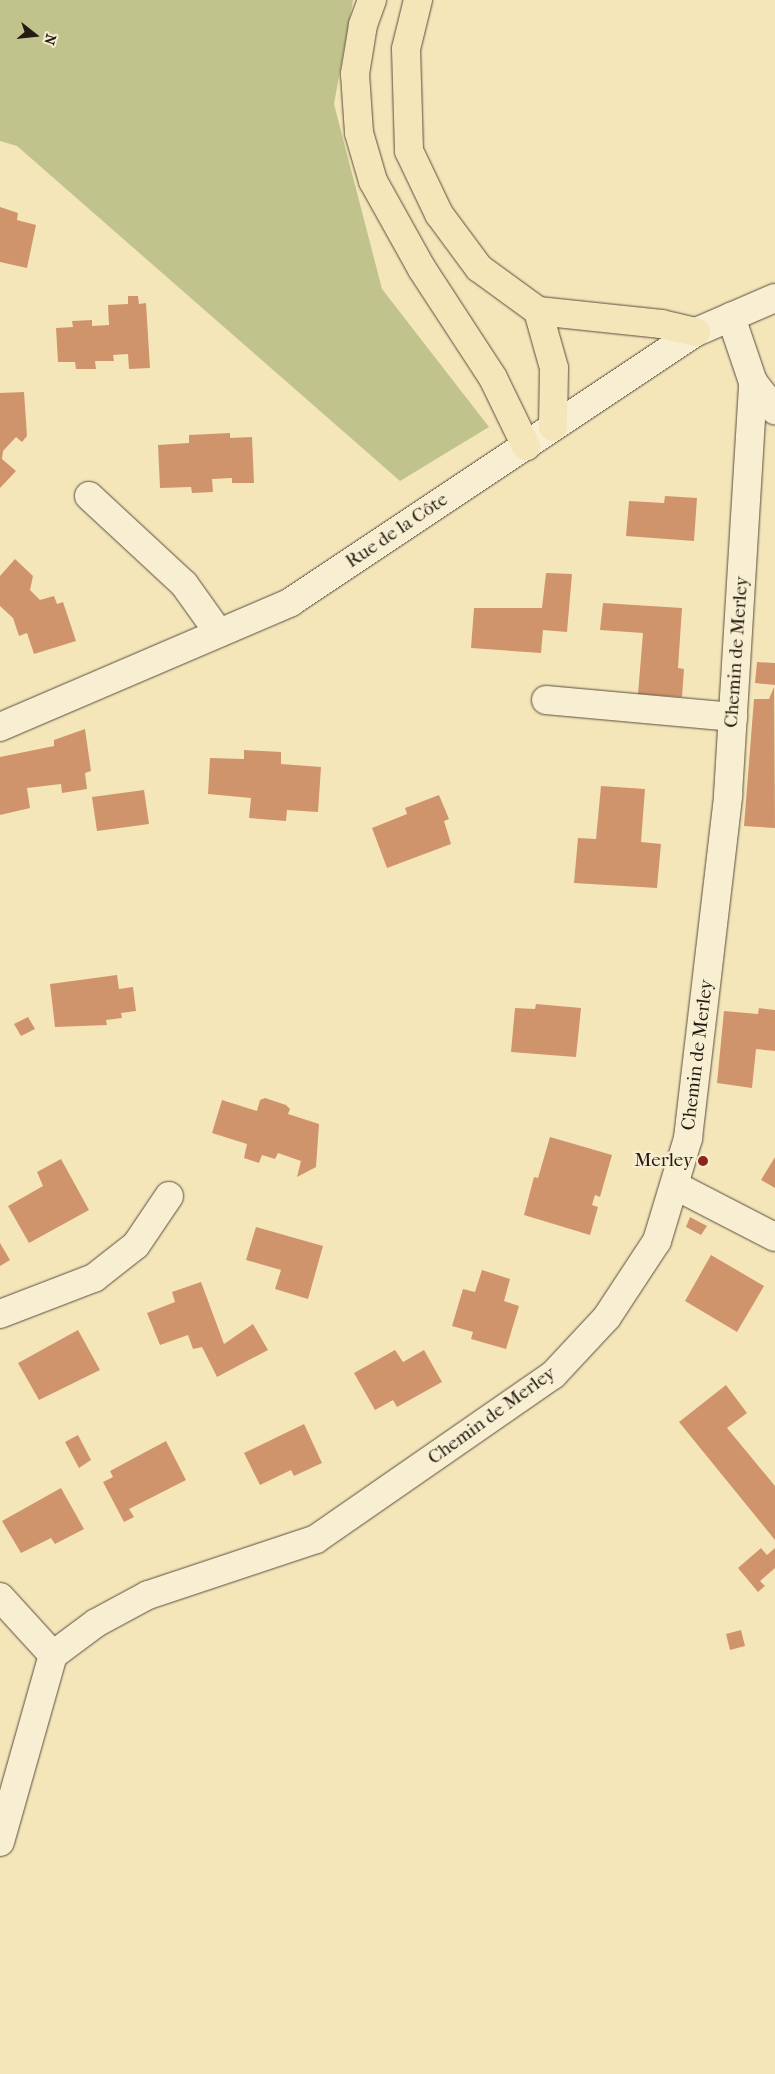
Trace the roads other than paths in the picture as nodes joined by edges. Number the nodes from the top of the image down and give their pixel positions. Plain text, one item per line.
1 (372, 0) edge
2 (418, 0) edge
3 (775, 298) edge
4 (538, 311) junction
5 (730, 317) junction
6 (696, 332) junction
7 (753, 382) junction
8 (775, 410) edge
9 (553, 428) junction
10 (526, 446) junction
11 (89, 496) dead end
12 (219, 633) junction
13 (546, 700) dead end
14 (733, 717) junction
15 (0, 728) edge
16 (676, 1186) junction
17 (169, 1196) dead end
18 (775, 1237) edge
19 (0, 1314) edge
20 (0, 1597) edge
21 (53, 1655) junction
22 (0, 1842) edge

1 - 10 highway
2 - 4 highway
3 - 5 street, Rue de la Côte
4 - 6 highway
4 - 9 highway
5 - 6 street, Rue de la Côte
5 - 7 street, Chemin de Merley
6 - 9 street, Rue de la Côte
7 - 8 street
7 - 14 street, Chemin de Merley
9 - 10 street, Rue de la Côte
10 - 12 street, Rue de la Côte
11 - 12 street
12 - 15 street, Rue de la Côte
13 - 14 street
14 - 16 street, Chemin de Merley
16 - 18 street
16 - 21 street, Chemin de Merley
17 - 19 street
20 - 21 street
21 - 22 street

